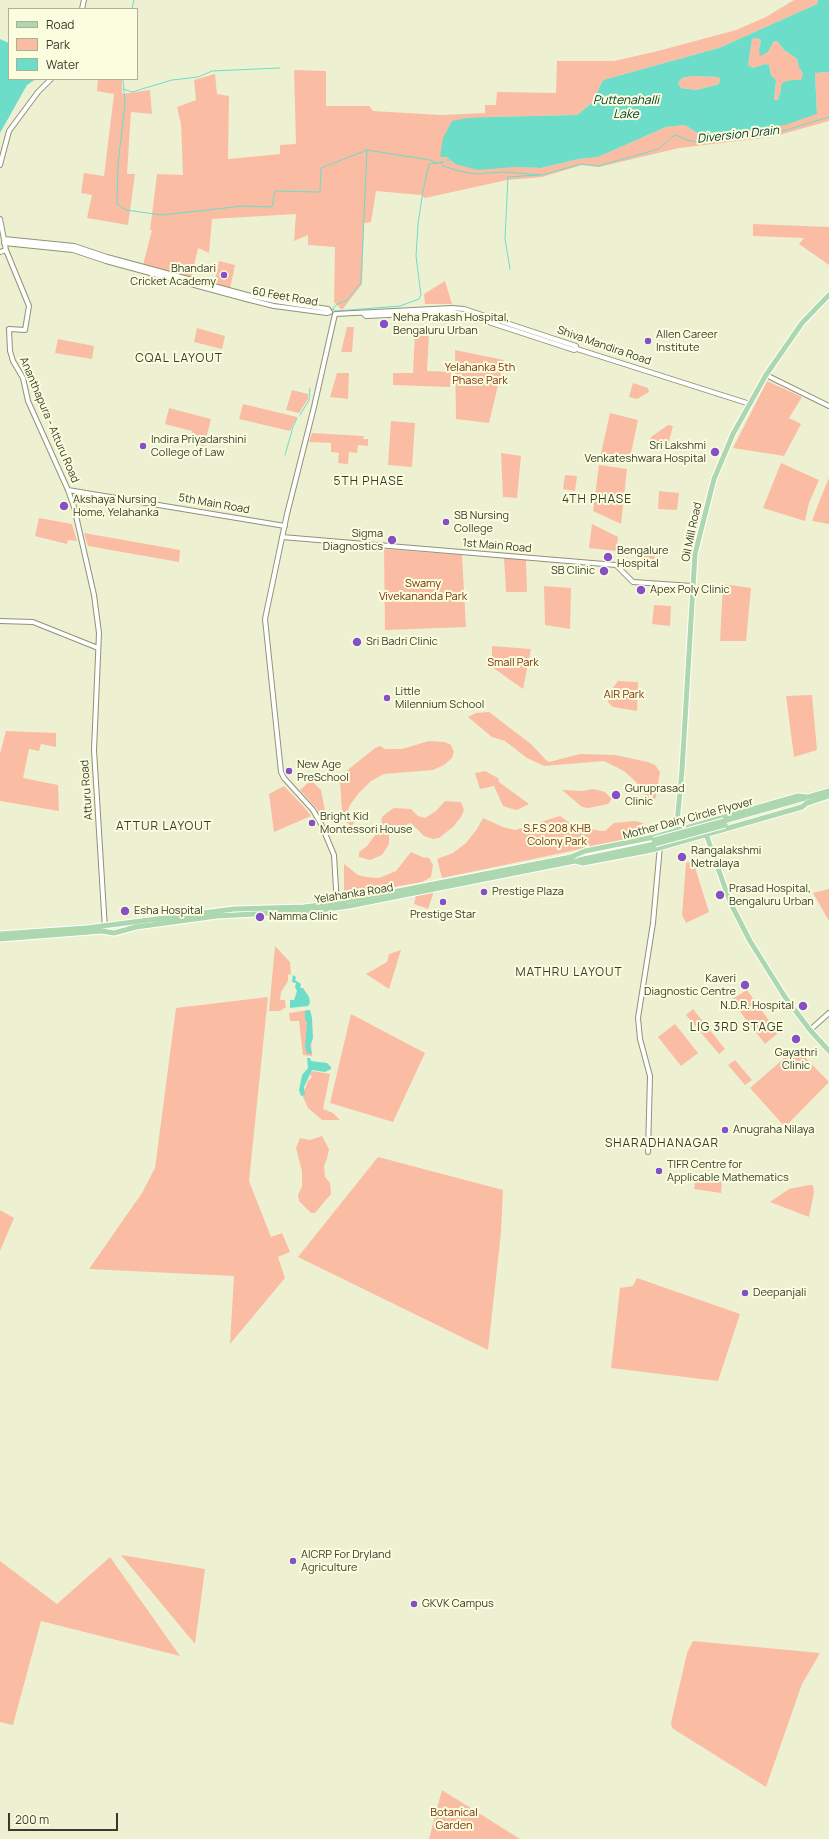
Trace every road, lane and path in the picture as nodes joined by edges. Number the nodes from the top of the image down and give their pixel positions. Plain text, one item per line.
1 (50, 80) edge
2 (0, 165) edge
3 (0, 219) edge
4 (4, 245) edge
5 (0, 252) edge
6 (829, 295) edge
7 (364, 314) junction
8 (577, 349) junction
9 (766, 374) junction
10 (750, 404) junction
11 (829, 406) edge
12 (68, 490) junction
13 (284, 526) junction
14 (282, 537) junction
15 (692, 586) junction
16 (0, 621) edge
17 (98, 648) junction
18 (829, 791) edge
19 (829, 796) edge
20 (808, 797) junction
21 (807, 803) junction
22 (702, 822) junction
23 (725, 823) junction
24 (675, 831) junction
25 (706, 834) junction
26 (654, 840) junction
27 (678, 842) junction
28 (660, 847) junction
29 (573, 859) junction
30 (337, 905) junction
31 (104, 925) junction
32 (105, 931) junction
33 (0, 934) edge
34 (0, 939) edge
35 (829, 1013) edge
36 (810, 1030) junction
37 (829, 1051) edge
38 (648, 1152) dead end

1 - 2 street
3 - 4 street, Ananthapura - Atturu Road
4 - 4 street, 60 Feet Road
4 - 5 street
4 - 12 street, Ananthapura - Atturu Road
6 - 9 main road, Oil Mill Road
7 - 8 street
7 - 8 street, Shiva Mandira Road
7 - 13 street
8 - 10 street, Shiva Mandira Road
9 - 10 main road, Oil Mill Road
9 - 11 street
10 - 15 main road, Oil Mill Road
12 - 13 street, 5th Main Road
12 - 17 street, Ananthapura - Atturu Road
13 - 14 street
14 - 15 street, 1st Main Road
14 - 30 street
15 - 24 main road, Oil Mill Road
16 - 17 street
17 - 31 street, Atturu Road
18 - 20 main road
19 - 21 main road
20 - 22 main road
20 - 23 main road, Mother Dairy Circle Flyover
21 - 23 main road, Mother Dairy Circle Flyover
21 - 25 main road, Yelahanka Road
22 - 24 main road
22 - 25 main road
23 - 26 main road, Mother Dairy Circle Flyover, bridge
24 - 26 main road
24 - 27 main road
25 - 27 main road, Yelahanka Road
25 - 36 main road
26 - 28 street
26 - 29 main road, Mother Dairy Circle Flyover
27 - 28 main road, Yelahanka Road
28 - 29 main road, Yelahanka Road
28 - 38 street
29 - 30 main road, Yelahanka Road
30 - 31 main road, Yelahanka Road
30 - 32 main road, Yelahanka Road
31 - 32 street, Atturu Road
31 - 33 main road, Yelahanka Road
32 - 34 main road, Yelahanka Road
35 - 36 street
36 - 37 main road

